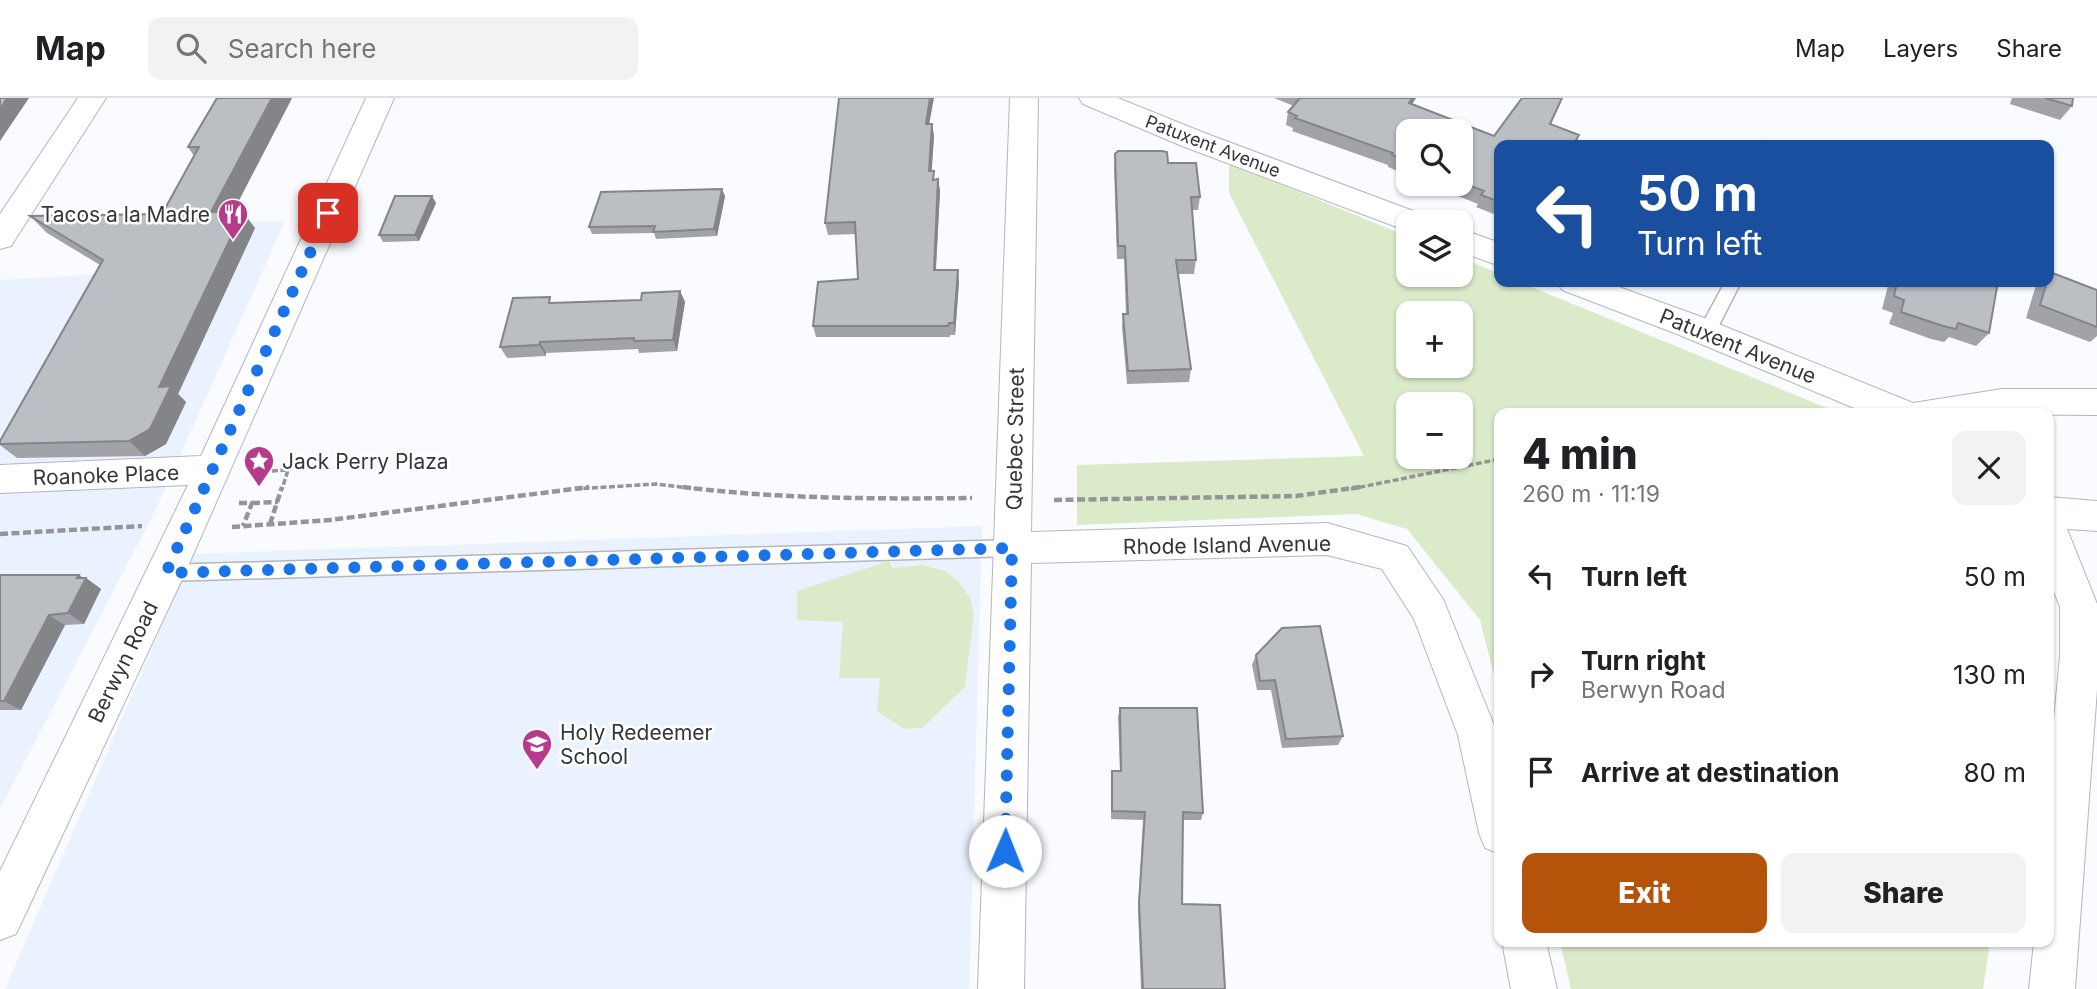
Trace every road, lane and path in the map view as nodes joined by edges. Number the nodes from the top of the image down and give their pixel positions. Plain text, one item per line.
1 (92, 98) edge
2 (380, 98) edge
3 (1024, 98) edge
4 (1093, 98) edge
5 (1396, 216) edge
6 (0, 238) edge
7 (1473, 245) edge
8 (1494, 253) edge
9 (1586, 287) edge
10 (1730, 287) edge
11 (1707, 332) junction
12 (2097, 402) edge
13 (1889, 408) edge
14 (1960, 408) edge
15 (1494, 460) edge
16 (0, 479) edge
17 (234, 480) junction
18 (1014, 498) junction
19 (278, 502) junction
20 (252, 503) junction
21 (2054, 512) edge
22 (2097, 516) edge
23 (270, 524) junction
24 (145, 526) dead end
25 (243, 526) junction
26 (229, 527) dead end
27 (0, 534) edge
28 (2054, 542) edge
29 (1012, 548) junction
30 (166, 573) junction
31 (1494, 809) edge
32 (0, 918) edge
33 (1525, 947) edge
34 (1001, 989) edge
35 (1534, 989) edge
36 (2052, 989) edge

1 - 6 street
2 - 17 street, Berwyn Road
3 - 18 street, Quebec Street
4 - 5 street, Patuxent Avenue
7 - 8 street
9 - 11 street, Patuxent Avenue
10 - 11 lane
11 - 13 street, Patuxent Avenue
12 - 14 street
15 - 18 path
16 - 17 street, Roanoke Place
17 - 19 path
17 - 20 path
17 - 30 street, Berwyn Road
18 - 23 path
18 - 29 street, Quebec Street
19 - 20 path
19 - 23 path
20 - 25 path
21 - 22 street
23 - 25 path
24 - 27 path
25 - 26 path
28 - 36 street
29 - 30 lane
29 - 31 street, Rhode Island Avenue
29 - 34 street, Quebec Street
30 - 32 street, Berwyn Road
33 - 35 street

